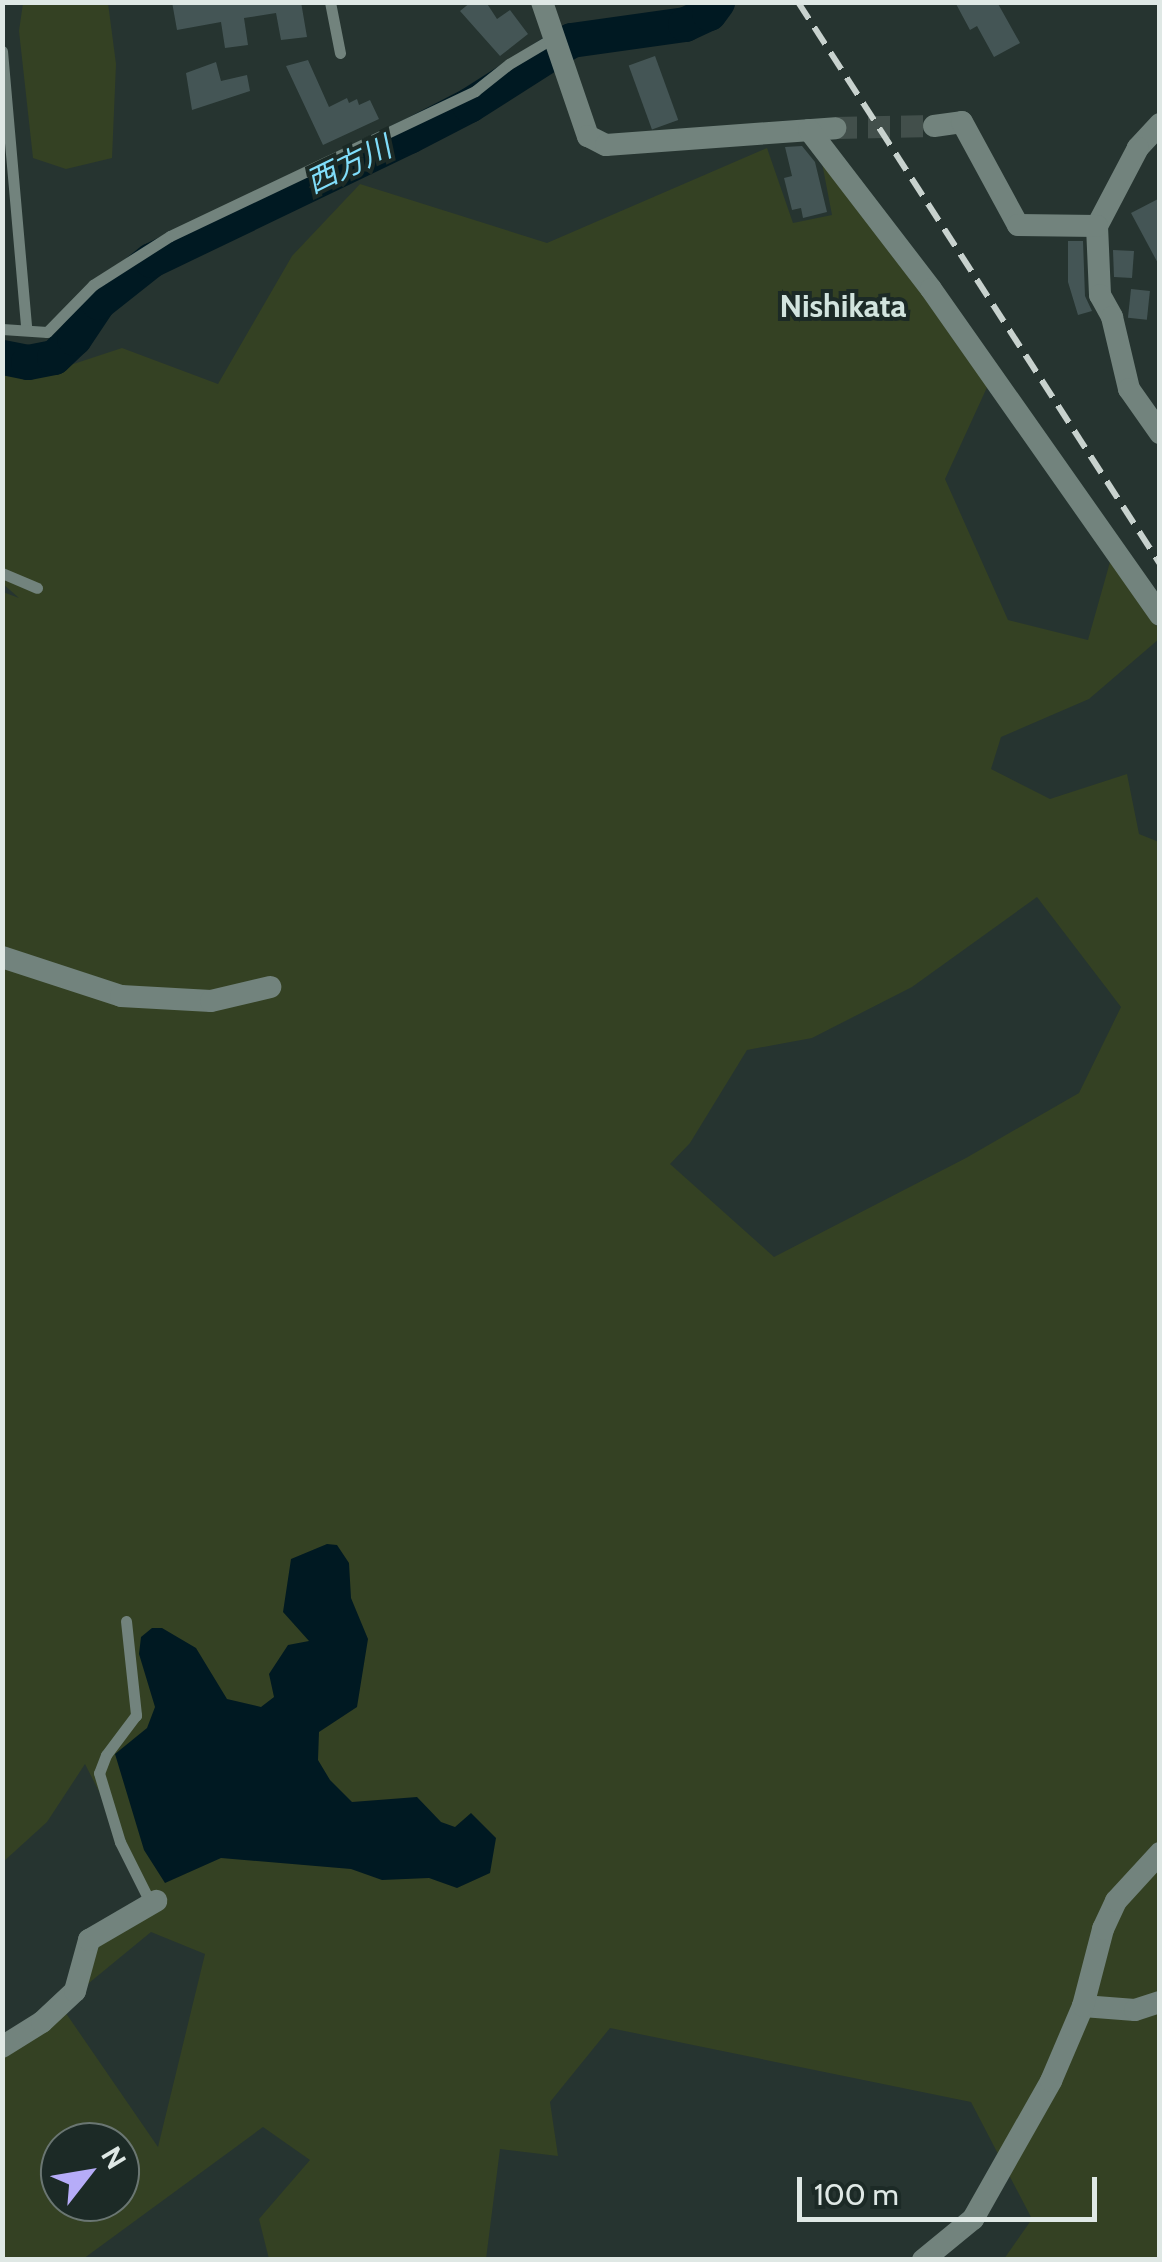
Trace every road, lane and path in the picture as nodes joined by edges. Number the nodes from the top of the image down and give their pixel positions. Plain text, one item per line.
1 (330, 2) edge
2 (542, 2) edge
3 (554, 38) junction
4 (2, 50) edge
5 (340, 52) dead end
6 (1160, 124) edge
7 (934, 126) tunnel mouth
8 (835, 128) tunnel mouth
9 (808, 130) junction
10 (7, 153) edge
11 (1098, 226) junction
12 (26, 328) junction
13 (2, 329) edge
14 (1160, 433) edge
15 (2, 573) edge
16 (36, 588) dead end
17 (1160, 615) edge
18 (2, 957) edge
19 (270, 987) dead end
20 (126, 1621) dead end
21 (1160, 1853) edge
22 (153, 1902) joint
23 (1160, 2002) edge
24 (1083, 2006) junction
25 (2, 2047) edge
26 (922, 2260) edge

1 - 5 lane
2 - 3 street
3 - 9 street
3 - 12 lane
4 - 10 lane
6 - 11 street
7 - 11 street
8 - 9 street
9 - 17 street
10 - 12 lane
11 - 14 street
12 - 13 lane
15 - 16 lane
18 - 19 street
20 - 22 lane
21 - 24 street
22 - 25 street
23 - 24 street
24 - 26 street

